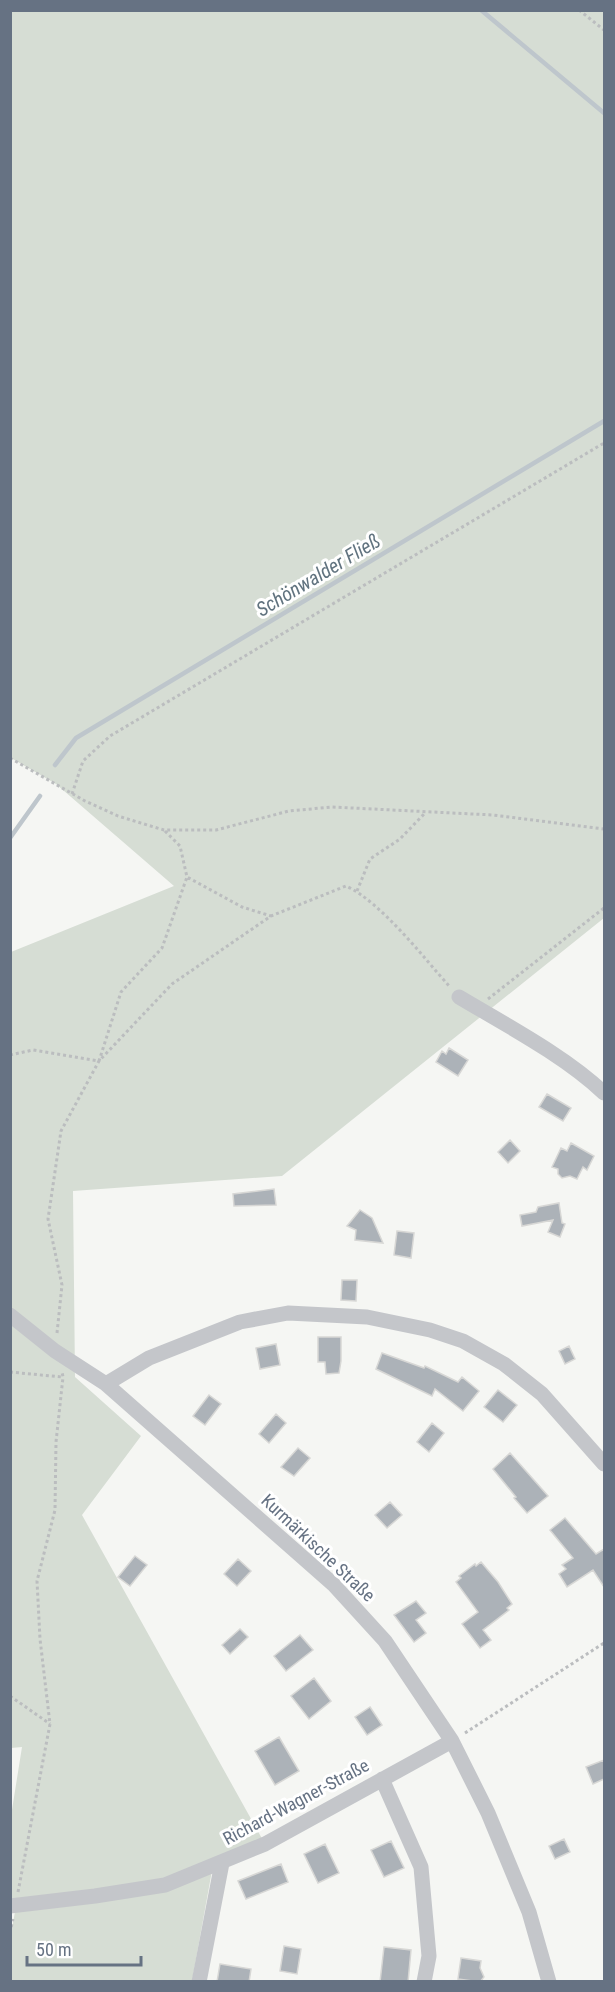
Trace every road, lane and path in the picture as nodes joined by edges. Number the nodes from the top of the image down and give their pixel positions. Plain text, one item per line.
1 (579, 10) edge
2 (604, 30) edge
3 (604, 443) edge
4 (10, 758) edge
5 (72, 794) junction
6 (424, 813) junction
7 (604, 829) edge
8 (164, 830) junction
9 (187, 877) junction
10 (357, 891) junction
11 (604, 908) edge
12 (271, 916) junction
13 (459, 997) joint
14 (476, 1008) junction
15 (10, 1055) edge
16 (99, 1061) junction
17 (604, 1093) edge
18 (10, 1315) edge
19 (55, 1352) junction
20 (10, 1371) edge
21 (106, 1384) junction
22 (604, 1464) edge
23 (604, 1643) edge
24 (10, 1696) edge
25 (50, 1724) junction
26 (452, 1741) junction
27 (382, 1779) junction
28 (222, 1863) junction
29 (13, 1906) edge
30 (10, 1933) edge
31 (199, 1982) edge
32 (424, 1982) edge
33 (549, 1982) edge

1 - 2 path
3 - 5 path
4 - 5 path
5 - 8 path
6 - 7 path
6 - 8 path
6 - 10 path
8 - 9 path
9 - 12 path
9 - 16 path
10 - 12 path
10 - 13 path
11 - 14 path
12 - 16 path
13 - 14 street
14 - 17 street
15 - 16 path
16 - 19 path
18 - 19 street, Kurmärkische Straße
19 - 21 street, Kurmärkische Straße
20 - 25 path
21 - 22 street
21 - 26 street, Kurmärkische Straße
23 - 26 path
24 - 25 path
25 - 29 path
26 - 27 street, Richard-Wagner-Straße
26 - 33 street, Kurmärkische Straße
27 - 28 street, Richard-Wagner-Straße
27 - 32 street
28 - 29 street, Richard-Wagner-Straße
28 - 31 street
29 - 30 path

